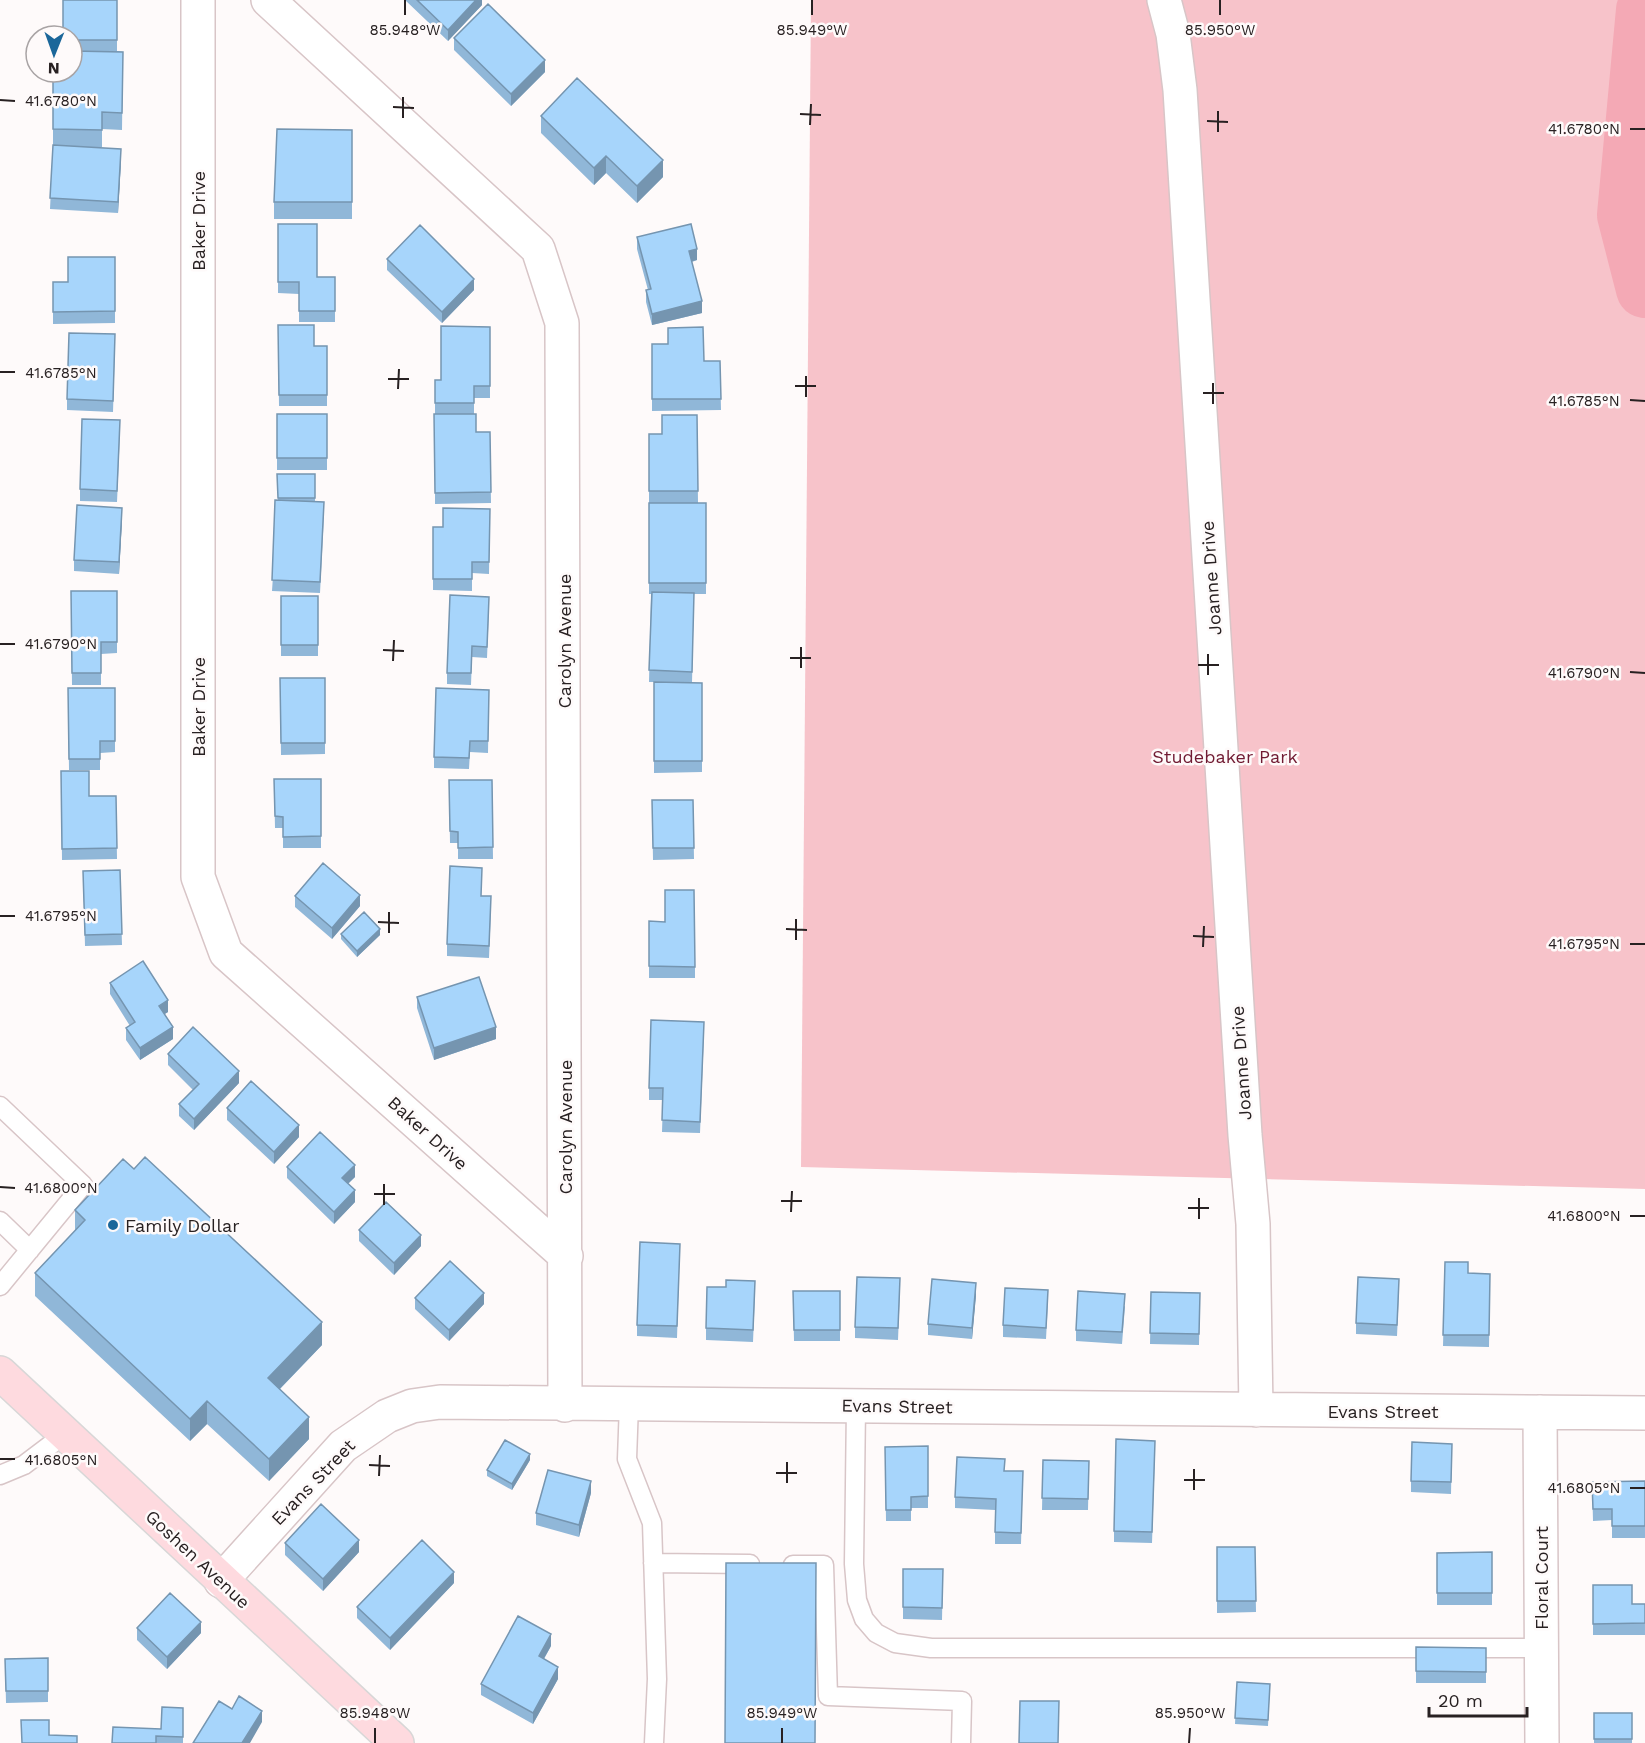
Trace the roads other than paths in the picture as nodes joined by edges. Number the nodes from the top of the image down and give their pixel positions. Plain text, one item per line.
1 (198, 0) edge
2 (268, 0) edge
3 (1164, 0) edge
4 (0, 1106) edge
5 (0, 1221) edge
6 (30, 1250) junction
7 (566, 1256) junction
8 (0, 1286) edge
9 (0, 1373) edge
10 (629, 1404) junction
11 (565, 1405) junction
12 (856, 1406) junction
13 (1256, 1410) junction
14 (1540, 1412) junction
15 (1645, 1413) edge
16 (64, 1434) junction
17 (0, 1475) edge
18 (653, 1563) junction
19 (220, 1581) junction
20 (1542, 1648) junction
21 (375, 1732) edge
22 (397, 1743) edge
23 (654, 1743) edge
24 (961, 1743) edge
25 (1542, 1743) edge

1 - 7 street, Baker Drive
2 - 7 street, Carolyn Avenue
3 - 13 street, Joanne Drive
4 - 6 lane
5 - 6 lane
6 - 8 lane
7 - 11 street, Carolyn Avenue
9 - 16 main road, Goshen Avenue
10 - 11 street, Evans Street
10 - 12 street, Evans Street
10 - 18 lane
11 - 19 street, Evans Street
12 - 13 street, Evans Street
12 - 20 lane
13 - 14 street, Evans Street
14 - 15 street, Evans Street
14 - 20 street, Floral Court
16 - 17 lane
16 - 19 main road, Goshen Avenue
18 - 23 lane
18 - 24 lane
19 - 21 main road, Goshen Avenue
20 - 25 street, Floral Court
21 - 22 main road, Goshen Avenue

